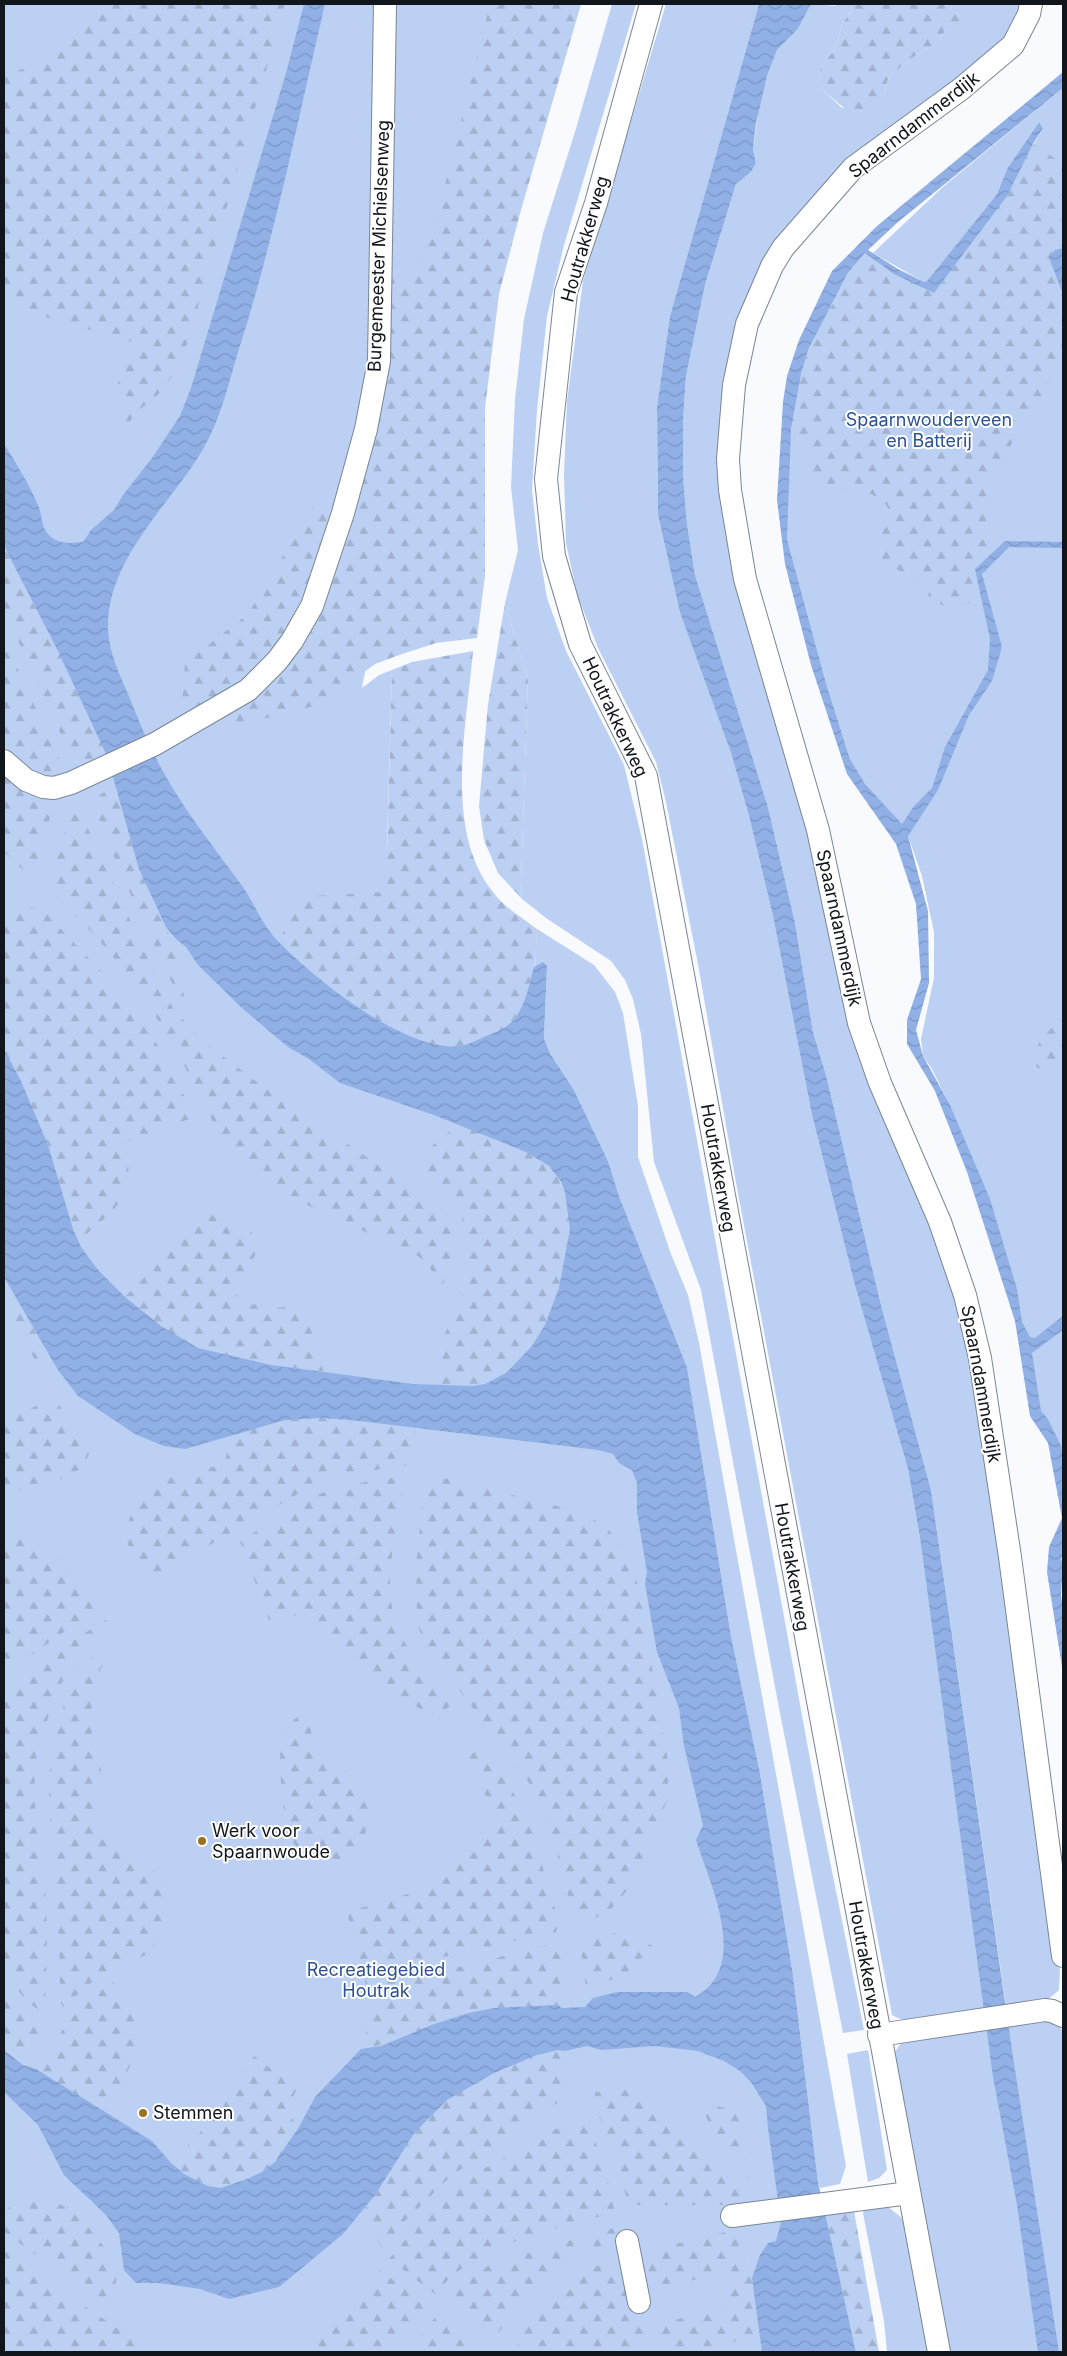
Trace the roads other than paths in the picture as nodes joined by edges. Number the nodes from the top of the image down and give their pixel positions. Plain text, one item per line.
1 (385, 4) edge
2 (651, 4) edge
3 (1031, 4) edge
4 (4, 761) edge
5 (1063, 1956) edge
6 (1062, 2012) edge
7 (878, 2035) junction
8 (909, 2193) junction
9 (732, 2216) dead end
10 (627, 2241) dead end
11 (639, 2302) dead end
12 (938, 2352) edge

1 - 4 street, Burgemeester Michielsenweg
2 - 7 street, Houtrakkerweg
3 - 5 street, Spaarndammerdijk
6 - 7 street
7 - 8 street, Houtrakkerweg
8 - 9 street
8 - 12 street, Houtrakkerweg
10 - 11 street

